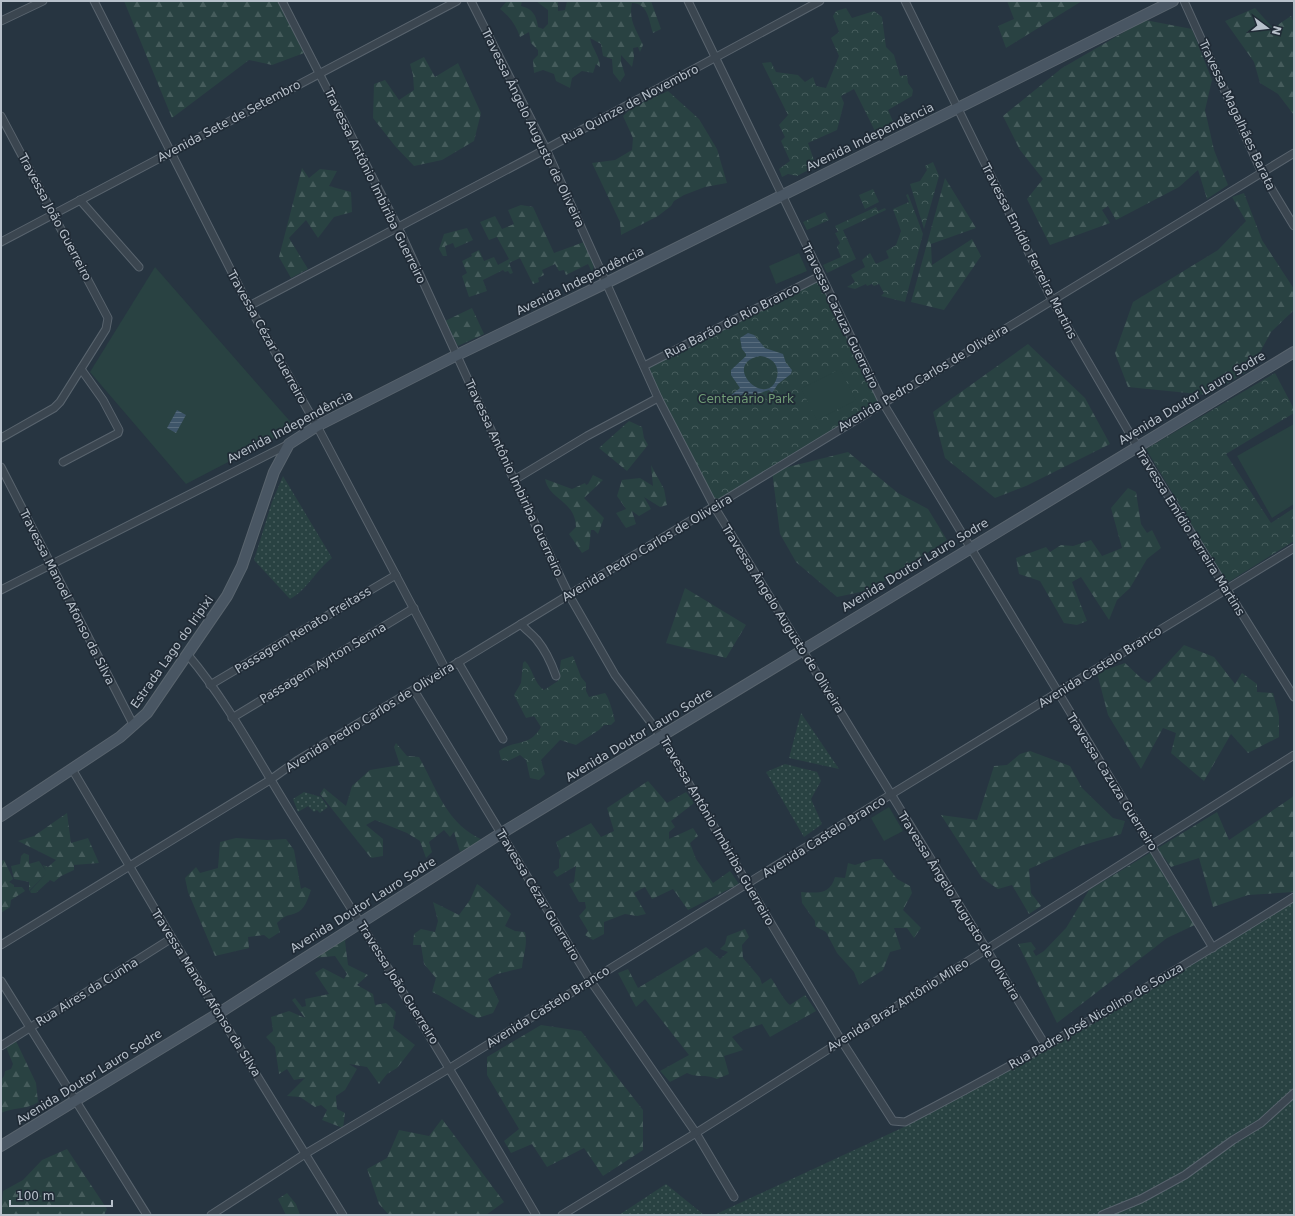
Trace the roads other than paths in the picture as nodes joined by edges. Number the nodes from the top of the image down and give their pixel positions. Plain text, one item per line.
1 (43, 1) edge
2 (94, 1) edge
3 (282, 1) edge
4 (457, 1) edge
5 (471, 1) edge
6 (688, 1) edge
7 (820, 1) edge
8 (905, 1) edge
9 (1172, 1) edge
10 (1184, 1) edge
11 (1, 21) edge
12 (715, 58) junction
13 (319, 73) junction
14 (957, 109) junction
15 (1, 116) edge
16 (546, 150) junction
17 (170, 153) junction
18 (1294, 153) edge
19 (1262, 173) junction
20 (781, 195) junction
21 (80, 200) junction
22 (54, 214) junction
23 (1294, 226) edge
24 (398, 227) junction
25 (1, 242) edge
26 (139, 267) dead end
27 (820, 276) junction
28 (606, 283) junction
29 (1052, 300) junction
30 (249, 306) junction
31 (1294, 352) edge
32 (457, 355) junction
33 (644, 366) junction
34 (82, 368) junction
35 (658, 398) junction
36 (883, 403) junction
37 (317, 426) junction
38 (1, 438) edge
39 (289, 444) junction
40 (1137, 446) junction
41 (63, 462) dead end
42 (1, 467) edge
43 (514, 480) junction
44 (715, 508) junction
45 (971, 546) junction
46 (1294, 548) edge
47 (50, 563) junction
48 (396, 575) junction
49 (1226, 589) junction
50 (1, 590) edge
51 (569, 595) junction
52 (414, 608) junction
53 (521, 624) junction
54 (803, 649) junction
55 (188, 655) junction
56 (458, 662) junction
57 (446, 670) junction
58 (556, 676) dead end
59 (210, 685) junction
60 (414, 690) junction
61 (1057, 693) junction
62 (1294, 697) edge
63 (232, 718) junction
64 (134, 726) junction
65 (661, 736) junction
66 (504, 739) dead end
67 (1294, 755) edge
68 (72, 769) junction
69 (270, 780) junction
70 (890, 795) junction
71 (1, 816) edge
72 (500, 834) junction
73 (1151, 845) junction
74 (128, 866) junction
75 (748, 885) junction
76 (1294, 898) edge
77 (360, 922) junction
78 (172, 938) junction
79 (1, 945) edge
80 (1213, 948) junction
81 (985, 950) junction
82 (590, 980) junction
83 (1, 981) edge
84 (219, 1013) junction
85 (31, 1027) junction
86 (841, 1040) junction
87 (1, 1046) edge
88 (1046, 1046) junction
89 (450, 1068) junction
90 (1294, 1093) edge
91 (75, 1100) junction
92 (893, 1121) joint
93 (696, 1133) junction
94 (1, 1146) edge
95 (305, 1154) junction
96 (734, 1196) dead end
97 (147, 1215) edge
98 (211, 1215) edge
99 (343, 1215) edge
100 (536, 1215) edge
101 (562, 1215) edge
102 (1102, 1215) edge

1 - 11 street
2 - 17 street, Travessa Cézar Guerreiro
3 - 13 street, Travessa Antônio Imbiriba Guerreiro
4 - 13 street, Avenida Sete de Setembro
5 - 16 street, Travessa Ângelo Augusto de Oliveira
6 - 12 street, Travessa Cazuza Guerreiro
7 - 12 street, Rua Quinze de Novembro
8 - 14 street, Travessa Emídio Ferreira Martins
9 - 14 street, Avenida Independência
10 - 19 street, Travessa Magalhães Barata
12 - 16 street, Rua Quinze de Novembro
12 - 20 street, Travessa Cazuza Guerreiro
13 - 17 street, Avenida Sete de Setembro
13 - 24 street, Travessa Antônio Imbiriba Guerreiro
14 - 20 street, Avenida Independência
14 - 29 street, Travessa Emídio Ferreira Martins
15 - 22 street, Travessa João Guerreiro
16 - 24 street, Rua Quinze de Novembro
16 - 28 street, Travessa Ângelo Augusto de Oliveira
17 - 21 street, Avenida Sete de Setembro
17 - 30 street, Travessa Cézar Guerreiro
18 - 19 street, Avenida Pedro Carlos de Oliveira
19 - 23 street, Travessa Magalhães Barata
19 - 29 street, Avenida Pedro Carlos de Oliveira
20 - 27 street, Travessa Cazuza Guerreiro
20 - 28 street, Avenida Independência
21 - 22 street, Avenida Sete de Setembro
21 - 26 street
22 - 25 street, Avenida Sete de Setembro
22 - 34 street, Travessa João Guerreiro
24 - 30 street, Rua Quinze de Novembro
24 - 32 street, Travessa Antônio Imbiriba Guerreiro
27 - 33 street, Rua Barão do Rio Branco
27 - 36 street, Travessa Cazuza Guerreiro
28 - 32 street, Avenida Independência
28 - 33 street, Travessa Ângelo Augusto de Oliveira
29 - 36 street, Avenida Pedro Carlos de Oliveira
29 - 40 street, Travessa Emídio Ferreira Martins
30 - 37 street, Travessa Cézar Guerreiro
31 - 40 street, Avenida Doutor Lauro Sodre
32 - 37 street, Avenida Independência
32 - 43 street, Travessa Antônio Imbiriba Guerreiro
33 - 35 street, Travessa Ângelo Augusto de Oliveira
34 - 38 street
34 - 41 street
35 - 43 street
35 - 44 street, Travessa Ângelo Augusto de Oliveira
36 - 44 street, Avenida Pedro Carlos de Oliveira
36 - 45 street, Travessa Cazuza Guerreiro
37 - 39 street, Avenida Independência
37 - 48 street, Travessa Cézar Guerreiro
39 - 47 street, Avenida Independência
39 - 55 street, Estrada Lago do Iripixi
40 - 45 street, Avenida Doutor Lauro Sodre
40 - 49 street, Travessa Emídio Ferreira Martins
42 - 47 street, Travessa Manoel Afonso da Silva
43 - 51 street, Travessa Antônio Imbiriba Guerreiro
44 - 51 street, Avenida Pedro Carlos de Oliveira
44 - 54 street, Travessa Ângelo Augusto de Oliveira
45 - 54 street, Avenida Doutor Lauro Sodre
45 - 61 street, Travessa Cazuza Guerreiro
46 - 49 street, Avenida Castelo Branco
47 - 50 street, Avenida Independência
47 - 64 street, Travessa Manoel Afonso da Silva
48 - 52 street, Travessa Cézar Guerreiro
48 - 59 street, Passagem Renato Freitass
49 - 61 street, Avenida Castelo Branco
49 - 62 street, Travessa Emídio Ferreira Martins
51 - 53 street, Avenida Pedro Carlos de Oliveira
51 - 65 street, Travessa Antônio Imbiriba Guerreiro
52 - 57 street, Travessa Cézar Guerreiro
52 - 63 street, Passagem Ayrton Senna
53 - 56 street, Avenida Pedro Carlos de Oliveira
53 - 58 street
54 - 65 street, Avenida Doutor Lauro Sodre
54 - 70 street, Travessa Ângelo Augusto de Oliveira
55 - 59 street, Travessa João Guerreiro
55 - 64 street, Estrada Lago do Iripixi
56 - 57 street, Avenida Pedro Carlos de Oliveira
56 - 66 street
57 - 60 street, Avenida Pedro Carlos de Oliveira
59 - 63 street, Travessa João Guerreiro
60 - 69 street, Avenida Pedro Carlos de Oliveira
60 - 72 street, Travessa Cézar Guerreiro
61 - 70 street, Avenida Castelo Branco
61 - 73 street, Travessa Cazuza Guerreiro
63 - 69 street, Travessa João Guerreiro
64 - 68 street, Estrada Lago do Iripixi
65 - 72 street, Avenida Doutor Lauro Sodre
65 - 75 street, Travessa Antônio Imbiriba Guerreiro
67 - 73 street, Avenida Braz Antônio Mileo
68 - 71 street, Estrada Lago do Iripixi
68 - 74 street, Travessa Manoel Afonso da Silva
69 - 74 street, Avenida Pedro Carlos de Oliveira
69 - 77 street, Travessa João Guerreiro
70 - 75 street, Avenida Castelo Branco
70 - 81 street, Travessa Ângelo Augusto de Oliveira
72 - 77 street, Avenida Doutor Lauro Sodre
72 - 82 street, Travessa Cézar Guerreiro
73 - 80 street, Travessa Cazuza Guerreiro
73 - 81 street, Avenida Braz Antônio Mileo
74 - 78 street, Travessa Manoel Afonso da Silva
74 - 79 street, Avenida Pedro Carlos de Oliveira
75 - 82 street, Avenida Castelo Branco
75 - 86 street, Travessa Antônio Imbiriba Guerreiro
76 - 80 street, Rua Padre José Nicolino de Souza
77 - 84 street, Avenida Doutor Lauro Sodre
77 - 89 street, Travessa João Guerreiro
78 - 84 street, Travessa Manoel Afonso da Silva
78 - 85 street, Rua Aires da Cunha
80 - 88 street, Rua Padre José Nicolino de Souza
81 - 86 street, Avenida Braz Antônio Mileo
81 - 88 street, Travessa Ângelo Augusto de Oliveira
82 - 89 street, Avenida Castelo Branco
82 - 93 street, Travessa Cézar Guerreiro
83 - 85 street
84 - 91 street, Avenida Doutor Lauro Sodre
84 - 95 street, Travessa Manoel Afonso da Silva
85 - 87 street, Rua Aires da Cunha
85 - 91 street
86 - 92 street, Travessa Antônio Imbiriba Guerreiro
86 - 93 street, Avenida Braz Antônio Mileo
88 - 92 street, Rua Padre José Nicolino de Souza
89 - 95 street, Avenida Castelo Branco
89 - 100 street, Travessa João Guerreiro
90 - 102 street
91 - 94 street, Avenida Doutor Lauro Sodre
91 - 97 street
93 - 96 street, Travessa Cézar Guerreiro
93 - 101 street, Avenida Braz Antônio Mileo
95 - 98 street, Avenida Castelo Branco
95 - 99 street, Travessa Manoel Afonso da Silva

